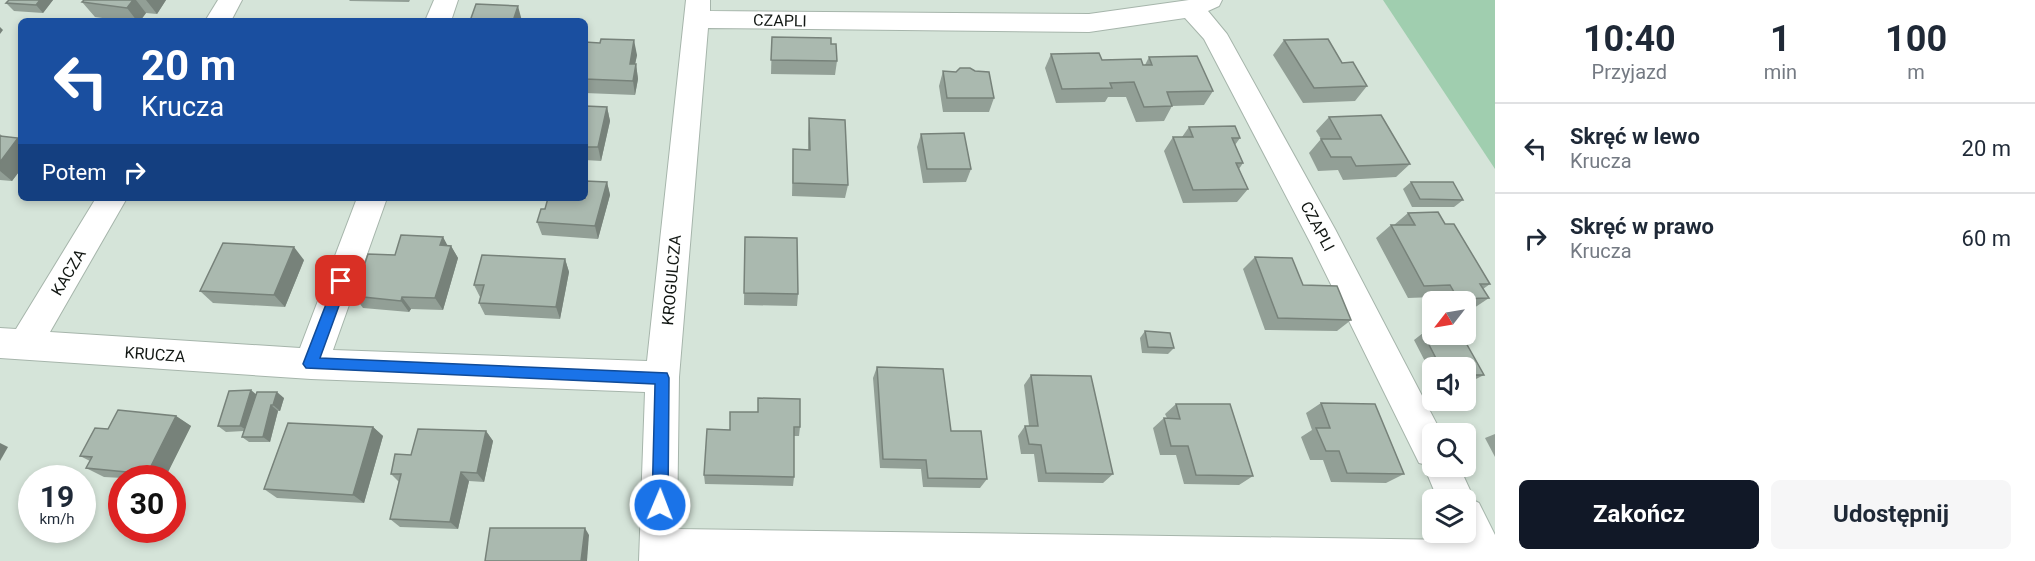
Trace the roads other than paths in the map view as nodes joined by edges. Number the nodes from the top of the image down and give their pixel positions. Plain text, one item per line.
1 (230, 0) edge
2 (446, 0) edge
3 (1201, 4) edge
4 (697, 9) edge
5 (863, 10) edge
6 (1056, 12) edge
7 (220, 18) edge
8 (439, 18) edge
9 (110, 201) edge
10 (371, 201) edge
11 (12, 344) edge
12 (311, 364) junction
13 (662, 378) junction
14 (1422, 431) edge
15 (1476, 534) edge
16 (658, 554) edge
17 (1231, 558) edge
18 (1491, 560) edge

1 - 7 street
2 - 8 street
3 - 6 street, CZAPLI
3 - 14 street, CZAPLI
4 - 5 street, CZAPLI
4 - 13 street, KROGULCZA
5 - 6 street, CZAPLI
9 - 11 street, KACZA
10 - 12 street
11 - 12 street, KRUCZA
12 - 13 street, KRUCZA
13 - 16 street, KROGULCZA
15 - 18 street
16 - 17 street
17 - 18 street

